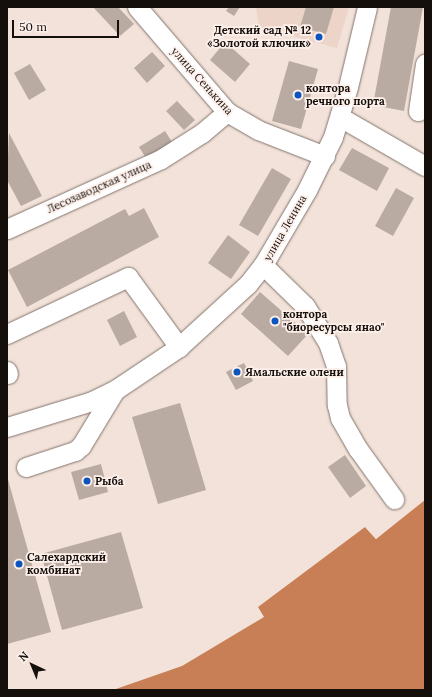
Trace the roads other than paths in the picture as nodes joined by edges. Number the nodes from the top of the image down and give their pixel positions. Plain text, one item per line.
1 (137, 7) edge
2 (367, 7) edge
3 (425, 64) edge
4 (227, 112) junction
5 (418, 112) dead end
6 (340, 117) junction
7 (325, 156) junction
8 (425, 166) edge
9 (7, 229) edge
10 (263, 265) junction
11 (7, 334) edge
12 (179, 347) junction
13 (115, 390) junction
14 (7, 427) edge
15 (26, 467) dead end
16 (394, 499) dead end

1 - 4 street, улица Сенькина
2 - 6 street, улица Ленина
3 - 5 street
4 - 7 street, улица Сенькина
4 - 9 street, Лесозаводская улица
6 - 7 street, улица Ленина
6 - 8 street
7 - 10 street, улица Ленина
10 - 12 street, улица Ленина
10 - 16 street
11 - 12 street
12 - 13 street, улица Ленина
13 - 14 street, улица Ленина
13 - 15 street

